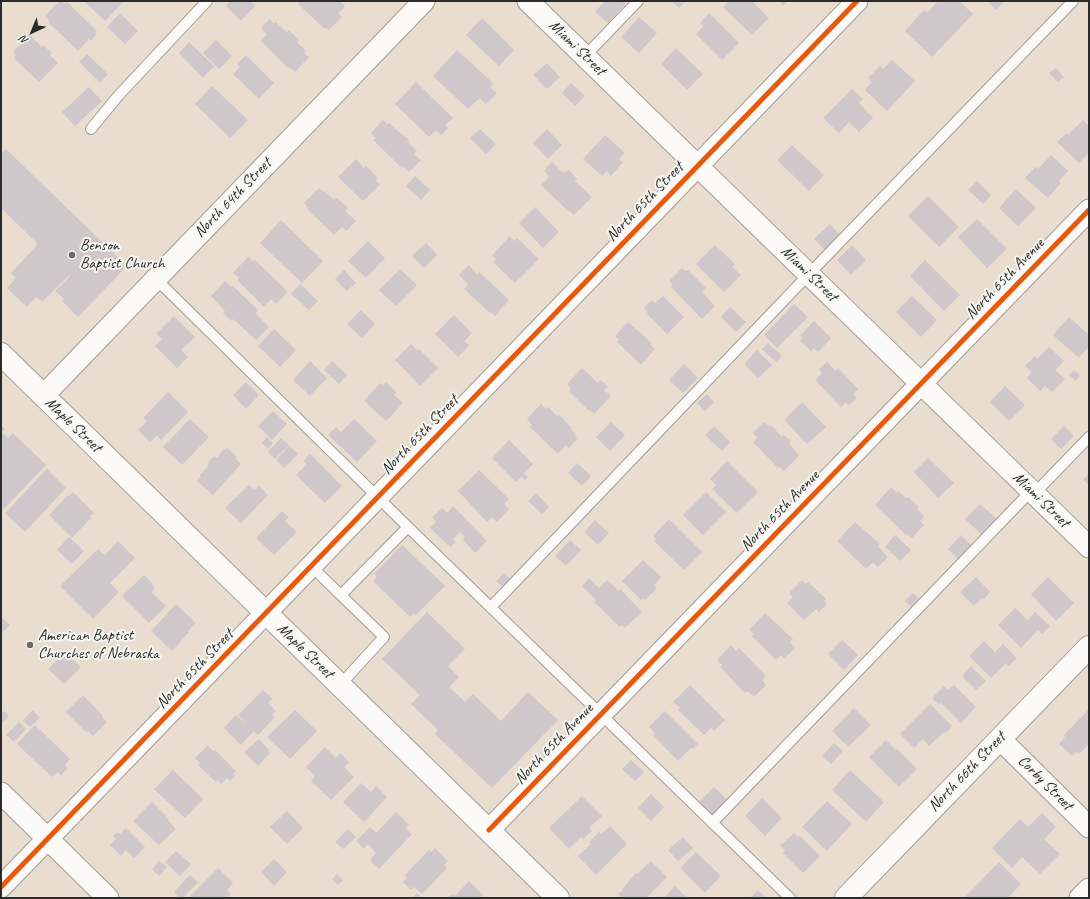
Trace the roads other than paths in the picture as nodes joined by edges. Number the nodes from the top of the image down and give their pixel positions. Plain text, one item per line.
1 (208, 1) edge
2 (424, 1) edge
3 (528, 1) edge
4 (638, 1) edge
5 (857, 1) edge
6 (1073, 1) edge
7 (585, 56) junction
8 (91, 129) dead end
9 (698, 166) junction
10 (1089, 210) edge
11 (809, 274) junction
12 (156, 279) junction
13 (1, 354) edge
14 (921, 384) junction
15 (43, 396) junction
16 (1089, 437) edge
17 (1033, 492) junction
18 (378, 498) junction
19 (408, 527) junction
20 (1089, 547) edge
21 (312, 567) junction
22 (341, 596) junction
23 (491, 607) junction
24 (267, 613) junction
25 (1089, 647) edge
26 (340, 684) junction
27 (601, 714) junction
28 (1000, 739) junction
29 (1, 793) edge
30 (712, 823) junction
31 (1089, 827) edge
32 (489, 830) junction
33 (48, 839) junction
34 (1, 887) edge
35 (1089, 889) edge
36 (108, 898) edge
37 (558, 898) edge
38 (790, 898) edge
39 (846, 898) edge
40 (1080, 898) edge

1 - 8 lane
2 - 12 street, North 64th Street
3 - 7 street, Miami Street
4 - 7 lane
5 - 9 street, North 65th Street
6 - 11 lane
7 - 9 street, Miami Street
9 - 11 street, Miami Street
9 - 18 street, North 65th Street
10 - 14 street, North 65th Avenue
11 - 14 street, Miami Street
11 - 23 lane
12 - 15 street, North 64th Street
12 - 18 lane
13 - 15 main road, Maple Street
14 - 17 street, Miami Street
14 - 27 street, North 65th Avenue
15 - 24 main road, Maple Street
16 - 17 lane
17 - 20 street, Miami Street
17 - 30 lane
18 - 19 lane
18 - 21 street, North 65th Street
19 - 22 lane
19 - 23 lane
21 - 22 lane
21 - 24 street, North 65th Street
22 - 26 lane
23 - 27 lane
24 - 26 main road, Maple Street
24 - 33 street, North 65th Street
25 - 28 main road, North 66th Street
26 - 32 main road, Maple Street
27 - 30 lane
27 - 32 street, North 65th Avenue
28 - 31 street, Corby Street
28 - 39 main road, North 66th Street
29 - 33 street
30 - 38 lane
32 - 37 main road, Maple Street
33 - 34 street, North 65th Street
33 - 36 street
35 - 40 street

